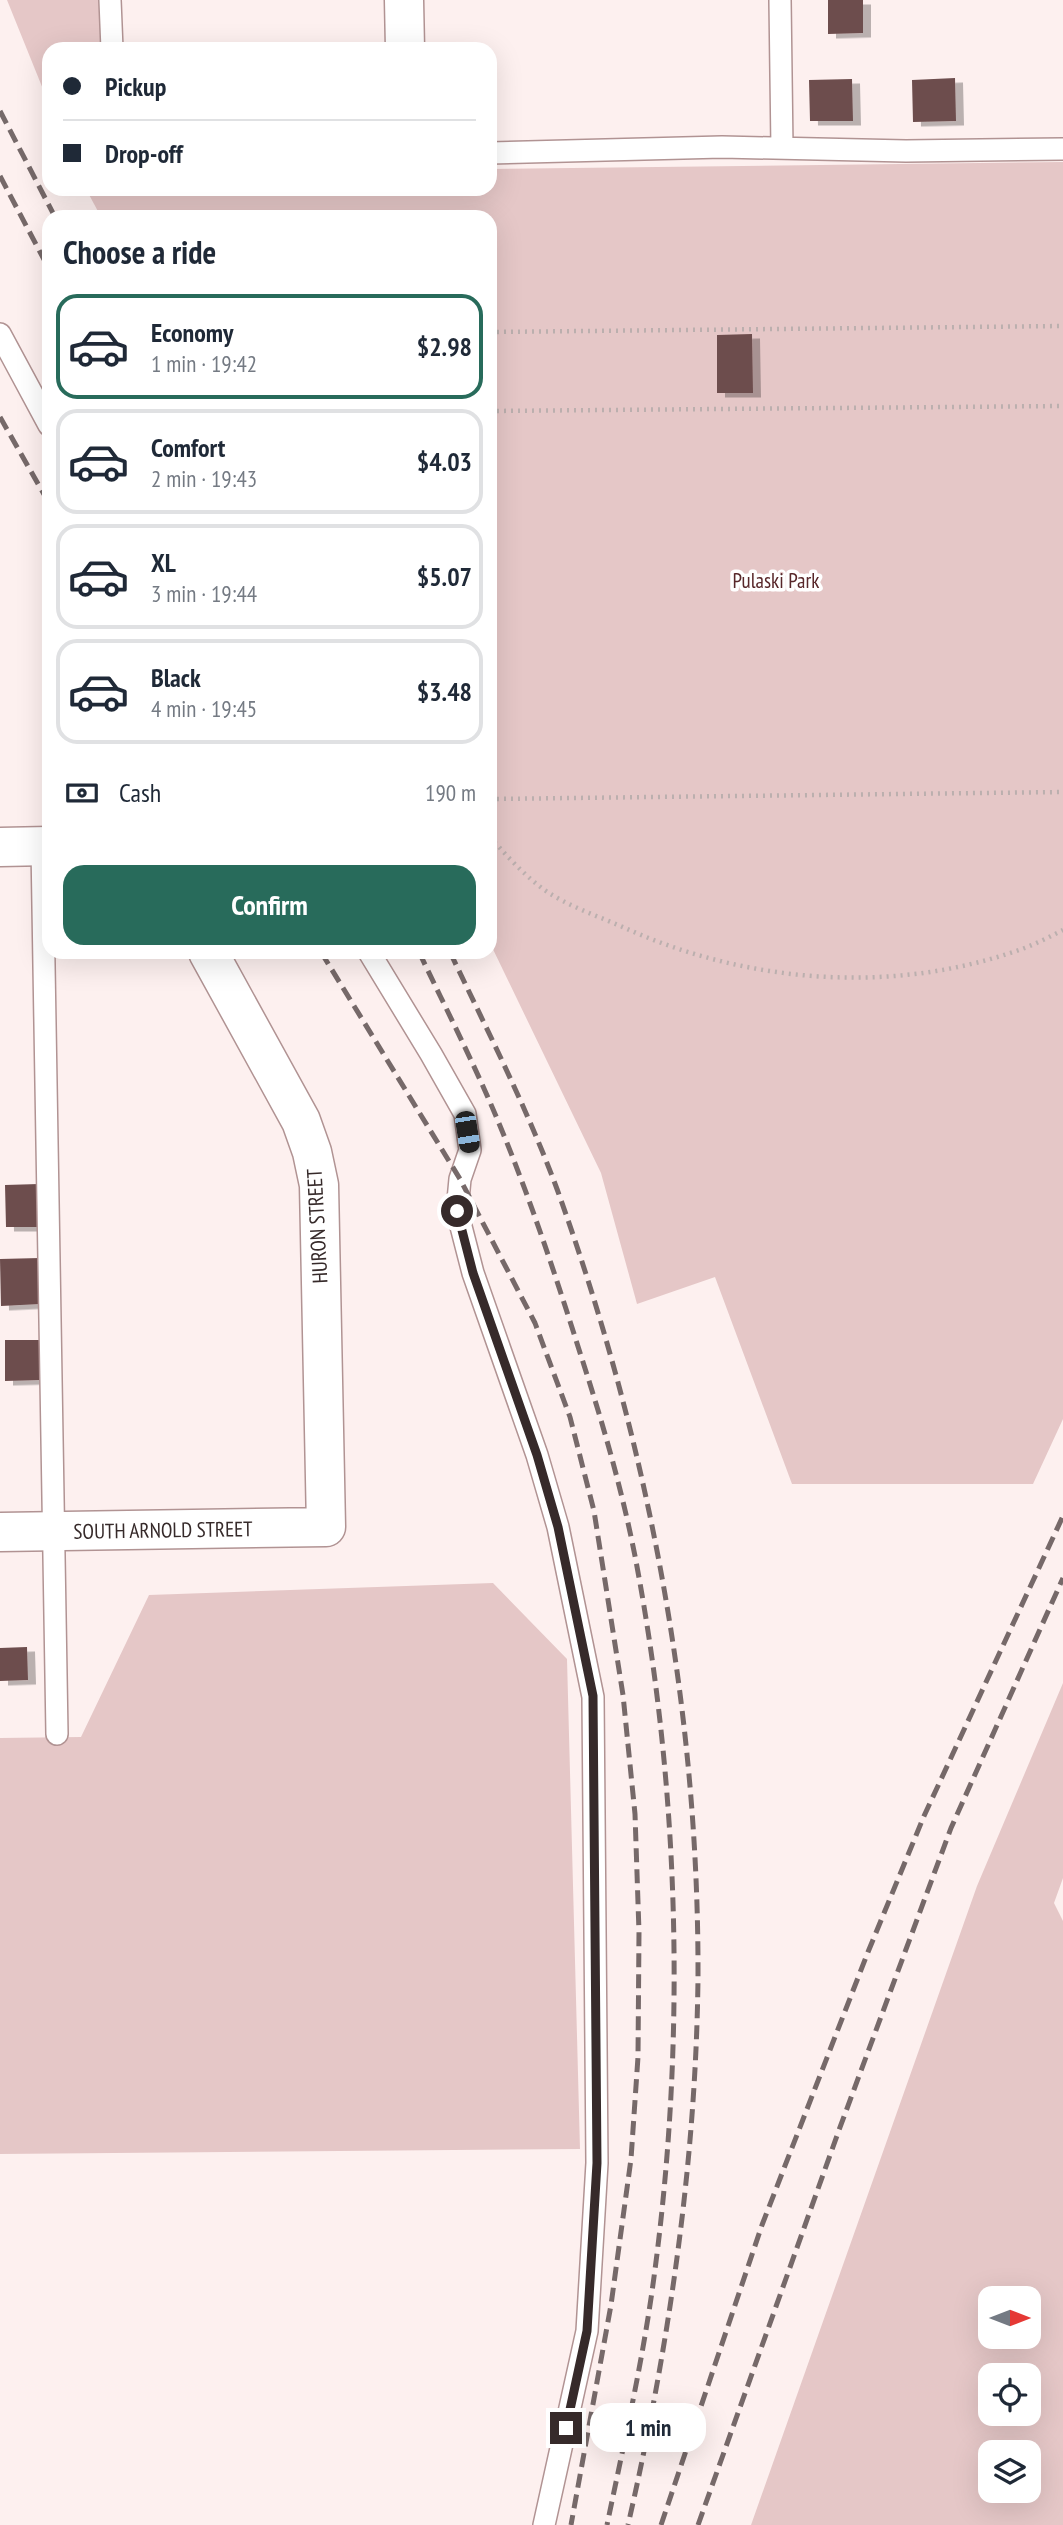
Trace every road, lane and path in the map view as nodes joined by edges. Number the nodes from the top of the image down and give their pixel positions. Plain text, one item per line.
1 (110, 0) edge
2 (404, 0) edge
3 (780, 0) edge
4 (112, 42) edge
5 (404, 42) edge
6 (782, 148) junction
7 (1063, 149) edge
8 (497, 153) edge
9 (1063, 326) edge
10 (497, 332) edge
11 (0, 334) edge
12 (1063, 407) edge
13 (497, 411) edge
14 (42, 412) edge
15 (1063, 792) edge
16 (497, 799) edge
17 (497, 845) edge
18 (0, 847) edge
19 (42, 847) edge
20 (1063, 930) edge
21 (47, 959) edge
22 (212, 959) edge
23 (373, 959) edge
24 (327, 1527) joint
25 (55, 1531) junction
26 (0, 1532) edge
27 (57, 1734) dead end
28 (544, 2525) edge

1 - 4 lane
2 - 5 street
3 - 6 lane
6 - 7 lane
6 - 8 lane
9 - 10 path
11 - 14 lane
12 - 13 path
15 - 16 path
17 - 20 path
18 - 19 street
21 - 25 lane
22 - 24 street, HURON STREET
23 - 28 lane
24 - 25 street, SOUTH ARNOLD STREET
25 - 26 street, SOUTH ARNOLD STREET
25 - 27 lane

